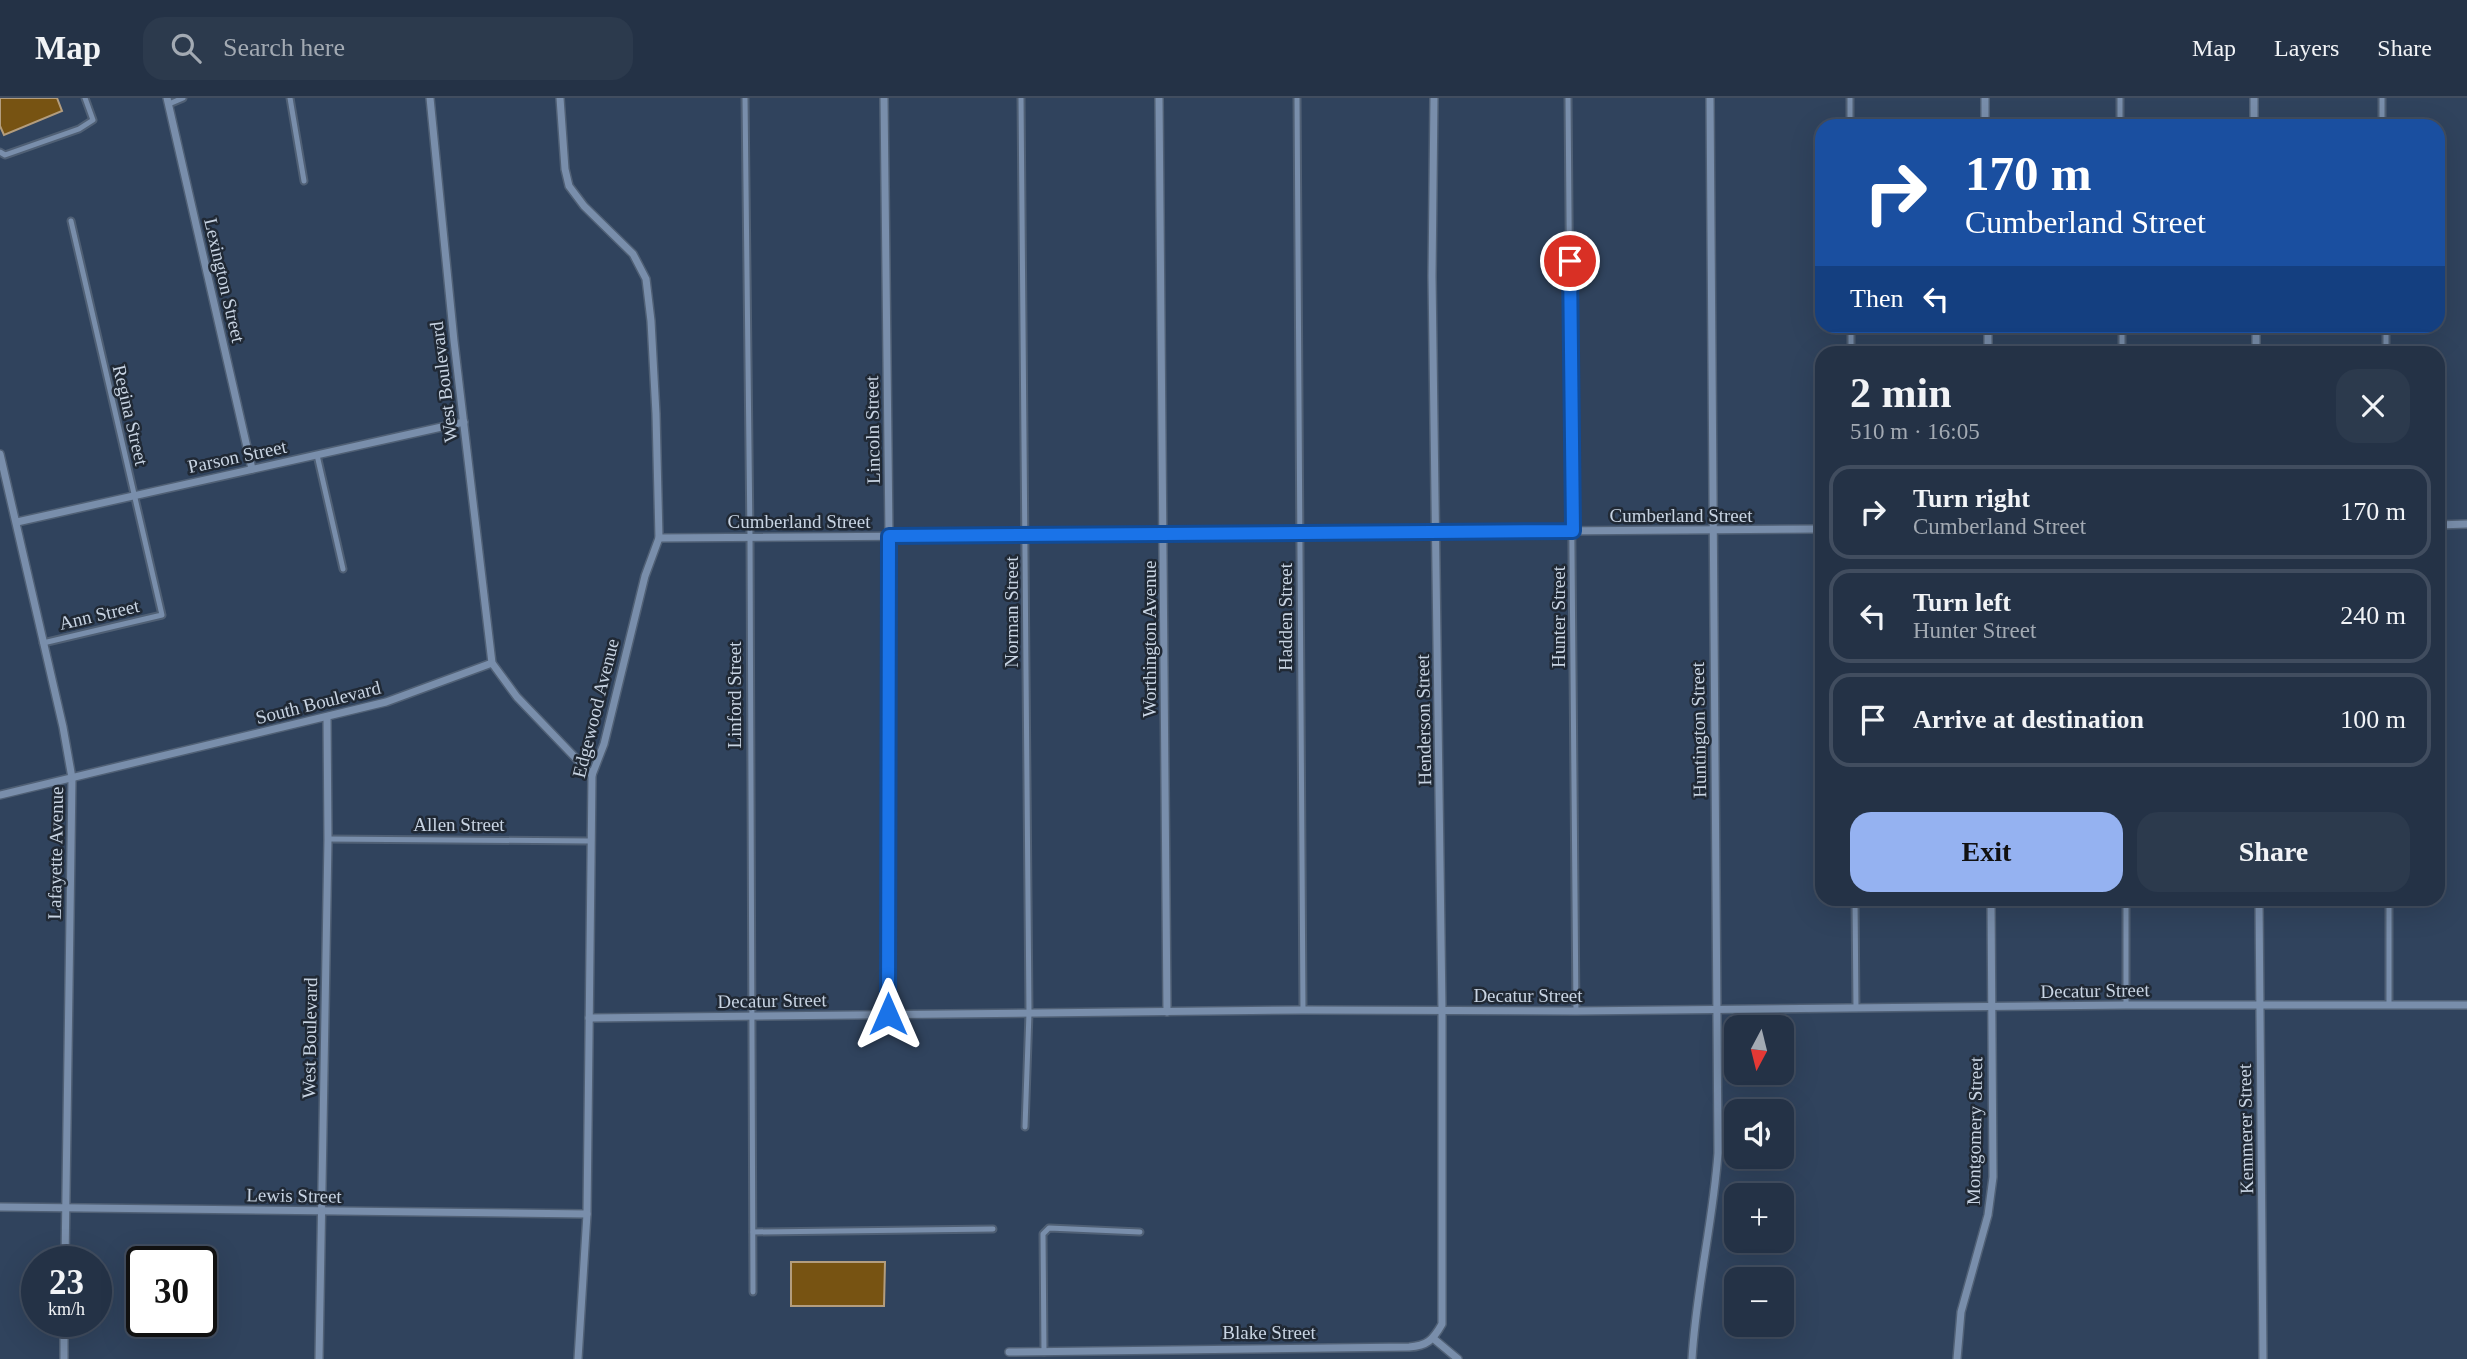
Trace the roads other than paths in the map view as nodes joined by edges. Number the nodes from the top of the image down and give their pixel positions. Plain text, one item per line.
1 (85, 98) edge
2 (183, 98) edge
3 (290, 98) edge
4 (430, 98) edge
5 (561, 98) edge
6 (745, 98) edge
7 (884, 98) edge
8 (1021, 98) edge
9 (1159, 98) edge
10 (1297, 98) edge
11 (1434, 98) edge
12 (1568, 98) edge
13 (1710, 98) edge
14 (1850, 98) edge
15 (1985, 98) edge
16 (2120, 98) edge
17 (2254, 98) edge
18 (2382, 98) edge
19 (168, 101) edge
20 (1850, 119) edge
21 (1985, 119) edge
22 (2120, 119) edge
23 (2254, 119) edge
24 (2382, 119) edge
25 (0, 152) edge
26 (304, 181) dead end
27 (71, 221) dead end
28 (464, 422) junction
29 (0, 454) edge
30 (317, 455) junction
31 (252, 469) junction
32 (134, 495) junction
33 (16, 522) junction
34 (2467, 524) edge
35 (2445, 525) edge
36 (1815, 529) edge
37 (1712, 530) junction
38 (1573, 531) junction
39 (1437, 532) junction
40 (1300, 533) junction
41 (1164, 534) junction
42 (1026, 535) junction
43 (889, 536) junction
44 (750, 537) junction
45 (659, 538) junction
46 (343, 569) dead end
47 (162, 615) joint
48 (43, 643) junction
49 (492, 663) junction
50 (327, 717) junction
51 (592, 775) junction
52 (72, 778) junction
53 (0, 795) edge
54 (328, 839) junction
55 (590, 841) junction
56 (1855, 906) edge
57 (1991, 906) edge
58 (2126, 906) edge
59 (2259, 906) edge
60 (2389, 906) edge
61 (2389, 1004) junction
62 (2126, 1005) junction
63 (2260, 1005) junction
64 (2467, 1005) edge
65 (1992, 1007) junction
66 (1717, 1009) junction
67 (1856, 1009) junction
68 (1303, 1010) junction
69 (1442, 1011) junction
70 (1576, 1011) junction
71 (1167, 1012) junction
72 (1029, 1013) junction
73 (888, 1014) junction
74 (751, 1016) junction
75 (589, 1018) junction
76 (1025, 1127) dead end
77 (0, 1207) edge
78 (66, 1208) junction
79 (322, 1211) junction
80 (587, 1214) junction
81 (993, 1229) dead end
82 (752, 1232) junction
83 (1140, 1232) dead end
84 (65, 1246) edge
85 (753, 1292) dead end
86 (64, 1337) edge
87 (1434, 1339) junction
88 (1072, 1351) junction
89 (1009, 1352) dead end
90 (1044, 1352) junction
91 (64, 1359) edge
92 (319, 1359) edge
93 (578, 1359) edge
94 (1066, 1359) edge
95 (1458, 1359) edge
96 (1692, 1359) edge
97 (1957, 1359) edge
98 (2263, 1359) edge

1 - 25 lane
2 - 19 lane
3 - 26 lane
4 - 28 street, West Boulevard
5 - 45 street, Edgewood Avenue
6 - 44 lane, Linford Street
7 - 43 street, Lincoln Street
8 - 42 lane, Norman Street
9 - 41 street, Worthington Avenue
10 - 40 lane, Hadden Street
11 - 39 street, Henderson Street
12 - 38 lane, Hunter Street
13 - 37 street, Huntington Street
14 - 20 lane
15 - 21 street
16 - 22 lane
17 - 23 street
18 - 24 lane
19 - 31 street, Lexington Street
27 - 32 lane, Regina Street
28 - 30 street, Parson Street
28 - 49 street, West Boulevard
29 - 33 street, Lafayette Avenue
30 - 31 street, Parson Street
30 - 46 lane
31 - 32 street, Parson Street
32 - 33 street, Parson Street
32 - 47 lane, Regina Street
33 - 48 street, Lafayette Avenue
34 - 35 street
36 - 37 street, Cumberland Street
37 - 38 street, Cumberland Street
37 - 66 street, Huntington Street
38 - 39 street, Cumberland Street
38 - 70 lane, Hunter Street
39 - 40 street, Cumberland Street
39 - 69 street, Henderson Street
40 - 41 street, Cumberland Street
40 - 68 lane, Hadden Street
41 - 42 street, Cumberland Street
41 - 71 street, Worthington Avenue
42 - 43 street, Cumberland Street
42 - 72 lane, Norman Street
43 - 44 street, Cumberland Street
43 - 73 street, Lincoln Street
44 - 45 street, Cumberland Street
44 - 74 lane, Linford Street
45 - 51 street, Edgewood Avenue
47 - 48 lane, Ann Street
48 - 52 street, Lafayette Avenue
49 - 50 street, South Boulevard
49 - 51 street
50 - 52 street, South Boulevard
50 - 54 street, West Boulevard
51 - 55 street, Edgewood Avenue
52 - 53 street, South Boulevard
52 - 78 street, Lafayette Avenue
54 - 55 lane, Allen Street
54 - 79 street, West Boulevard
55 - 75 street, Edgewood Avenue
56 - 67 lane
57 - 65 street, Montgomery Street
58 - 62 lane
59 - 63 street, Kemmerer Street
60 - 61 lane
61 - 63 street, Decatur Street
61 - 64 street, Decatur Street
62 - 63 street, Decatur Street
62 - 65 street, Decatur Street
63 - 98 street, Kemmerer Street
65 - 67 street, Decatur Street
65 - 97 street, Montgomery Street
66 - 67 street, Decatur Street
66 - 70 street, Decatur Street
66 - 96 street, Huntington Street
68 - 69 street, Decatur Street
68 - 71 street, Decatur Street
69 - 70 street, Decatur Street
69 - 87 street, Henderson Street
71 - 72 street, Decatur Street
72 - 73 street, Decatur Street
72 - 76 lane, Norman Street
73 - 74 street, Decatur Street
74 - 75 street, Decatur Street
74 - 82 lane, Linford Street
75 - 80 street, Edgewood Avenue
77 - 78 street, Lewis Street
78 - 79 street, Lewis Street
78 - 84 street, Lafayette Avenue
79 - 80 street, Lewis Street
79 - 92 street, West Boulevard
80 - 93 street, Edgewood Avenue
81 - 82 lane
82 - 85 lane, Linford Street
83 - 90 lane
86 - 91 street
87 - 88 street, Blake Street
87 - 95 street
88 - 90 street, Blake Street
88 - 94 street
89 - 90 street, Blake Street

